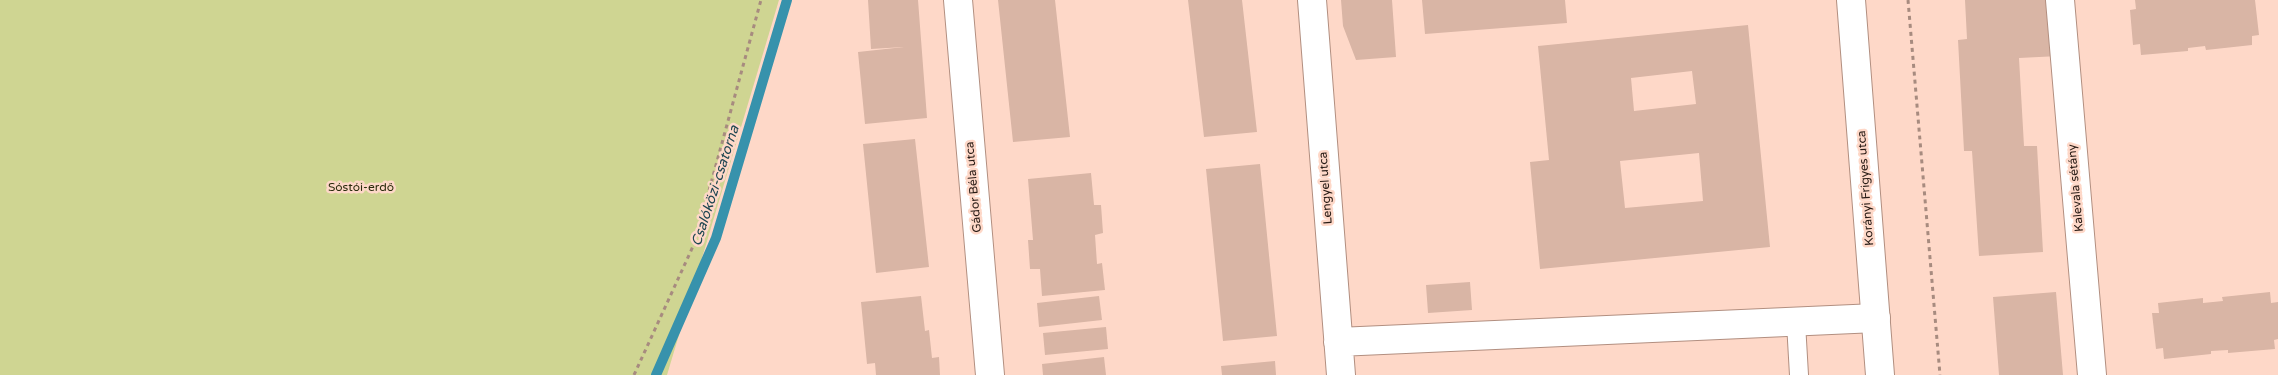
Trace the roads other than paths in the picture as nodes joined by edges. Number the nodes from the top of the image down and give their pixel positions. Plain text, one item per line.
1 (958, 0) edge
2 (1312, 0) edge
3 (1851, 0) edge
4 (2060, 0) edge
5 (1876, 318) junction
6 (1796, 323) junction
7 (1338, 342) junction
8 (990, 375) edge
9 (1341, 375) edge
10 (1799, 375) edge
11 (1880, 375) edge
12 (2092, 375) edge

1 - 8 street, Gádor Béla utca
2 - 7 street, Lengyel utca
3 - 5 street, Korányi Frigyes utca
4 - 12 street, Kalevala sétány
5 - 6 street
5 - 11 street, Korányi Frigyes utca
6 - 7 street
6 - 10 lane
7 - 9 street, Lengyel utca

